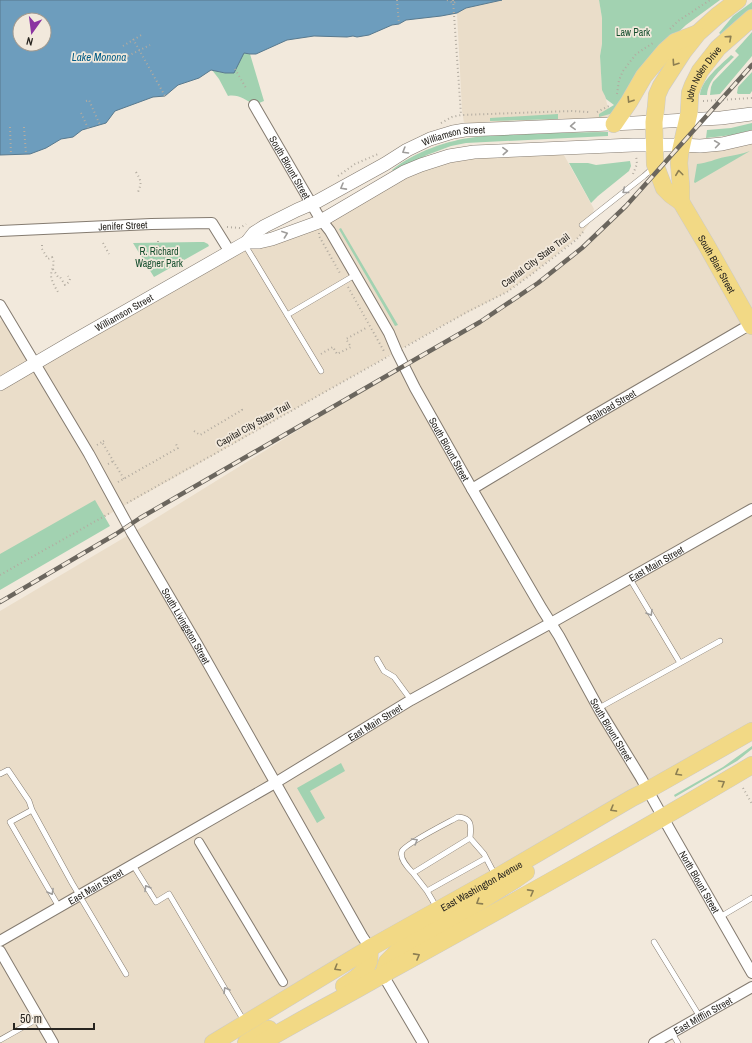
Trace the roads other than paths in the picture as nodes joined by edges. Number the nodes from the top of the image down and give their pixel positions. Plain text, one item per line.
1 (738, 0) edge
2 (752, 18) edge
3 (698, 33) junction
4 (650, 88) junction
5 (254, 105) dead end
6 (752, 114) edge
7 (688, 119) junction
8 (654, 122) junction
9 (614, 124) junction
10 (752, 137) edge
11 (654, 145) junction
12 (682, 145) junction
13 (655, 166) junction
14 (681, 202) junction
15 (311, 204) junction
16 (321, 221) junction
17 (582, 225) dead end
18 (0, 231) edge
19 (246, 243) junction
20 (230, 252) junction
21 (355, 275) junction
22 (0, 305) edge
23 (287, 315) junction
24 (751, 325) edge
25 (35, 363) junction
26 (321, 371) dead end
27 (0, 384) edge
28 (472, 489) junction
29 (752, 509) edge
30 (630, 579) junction
31 (551, 624) junction
32 (720, 641) dead end
33 (377, 659) dead end
34 (680, 663) junction
35 (411, 700) junction
36 (599, 708) junction
37 (752, 731) edge
38 (752, 765) edge
39 (0, 774) edge
40 (275, 783) junction
41 (648, 790) junction
42 (32, 810) junction
43 (663, 818) junction
44 (470, 838) junction
45 (199, 842) dead end
46 (553, 844) junction
47 (486, 858) junction
48 (134, 865) junction
49 (413, 873) junction
50 (497, 877) junction
51 (427, 891) junction
52 (80, 895) junction
53 (752, 898) edge
54 (60, 907) junction
55 (439, 910) junction
56 (720, 918) junction
57 (0, 941) edge
58 (654, 942) dead end
59 (370, 948) junction
60 (0, 951) edge
61 (752, 973) edge
62 (126, 974) dead end
63 (383, 975) junction
64 (283, 982) dead end
65 (752, 987) edge
66 (700, 1017) junction
67 (38, 1018) junction
68 (246, 1023) junction
69 (672, 1033) junction
70 (0, 1040) edge
71 (53, 1043) edge
72 (213, 1043) edge
73 (246, 1043) edge
74 (261, 1043) edge
75 (423, 1043) edge
76 (654, 1043) edge
77 (678, 1043) edge

1 - 3 main road
7 -> 2 main road, John Nolen Drive
3 -> 4 main road
3 - 4 main road
4 - 8 main road
4 -> 9 main road
5 - 15 street, South Blount Street
6 - 7 street, Williamson Street
7 - 8 street, Williamson Street
7 - 12 main road, John Nolen Drive
8 - 9 street, Williamson Street
8 - 11 main road
9 -> 15 street, Williamson Street
12 -> 10 street, Williamson Street
11 - 12 street, Williamson Street
11 - 13 main road, South Blair Street
16 -> 11 street, Williamson Street
14 -> 12 main road, South Blair Street
13 - 14 main road, South Blair Street
13 -> 17 lane
14 - 24 main road, South Blair Street
15 - 16 street, South Blount Street
15 - 19 street, Williamson Street
19 -> 16 street, Williamson Street
16 - 21 street, South Blount Street
18 - 20 street, Jenifer Street
19 - 20 street, Williamson Street
19 - 23 lane
20 - 25 street, Williamson Street
21 - 23 lane
21 - 28 street, South Blount Street
22 - 25 street, South Livingston Street
23 - 26 lane
24 - 28 street, Railroad Street
25 - 27 street, Williamson Street
25 - 40 street, South Livingston Street
28 - 31 street, South Blount Street
29 - 30 street, East Main Street
30 - 31 street, East Main Street
30 -> 34 lane
31 - 35 street, East Main Street
31 - 36 street, South Blount Street
32 - 34 lane
33 - 35 lane
34 - 36 lane
35 - 40 street, East Main Street
36 - 41 street, South Blount Street
37 -> 41 main road, East Washington Avenue
43 -> 38 main road
39 - 42 lane
40 - 48 street, East Main Street
40 - 59 street, South Livingston Street
41 - 43 street, North Blount Street
41 -> 46 main road, East Washington Avenue
42 - 52 lane
42 -> 54 lane
43 - 56 street, North Blount Street
63 -> 43 main road
44 - 47 lane
44 - 49 lane
49 -> 44 lane
45 - 64 street
46 - 50 main road, East Washington Avenue
46 -> 63 main road
47 - 50 lane
47 - 51 lane
48 - 52 street, East Main Street
68 -> 48 lane
49 - 51 lane
50 - 55 main road, East Washington Avenue
51 - 55 lane
52 - 54 street, East Main Street
52 - 62 lane
53 - 56 lane
54 - 57 street, East Main Street
55 - 59 main road, East Washington Avenue
56 - 61 street, North Blount Street
58 - 66 lane
59 -> 68 main road, East Washington Avenue
59 - 73 main road
60 - 67 street
63 - 74 main road
63 - 75 street
65 - 66 street, East Mifflin Street
66 - 69 street, East Mifflin Street
67 - 70 lane
67 - 71 street
68 - 72 main road, East Washington Avenue
69 - 76 street, East Mifflin Street
69 - 77 lane

